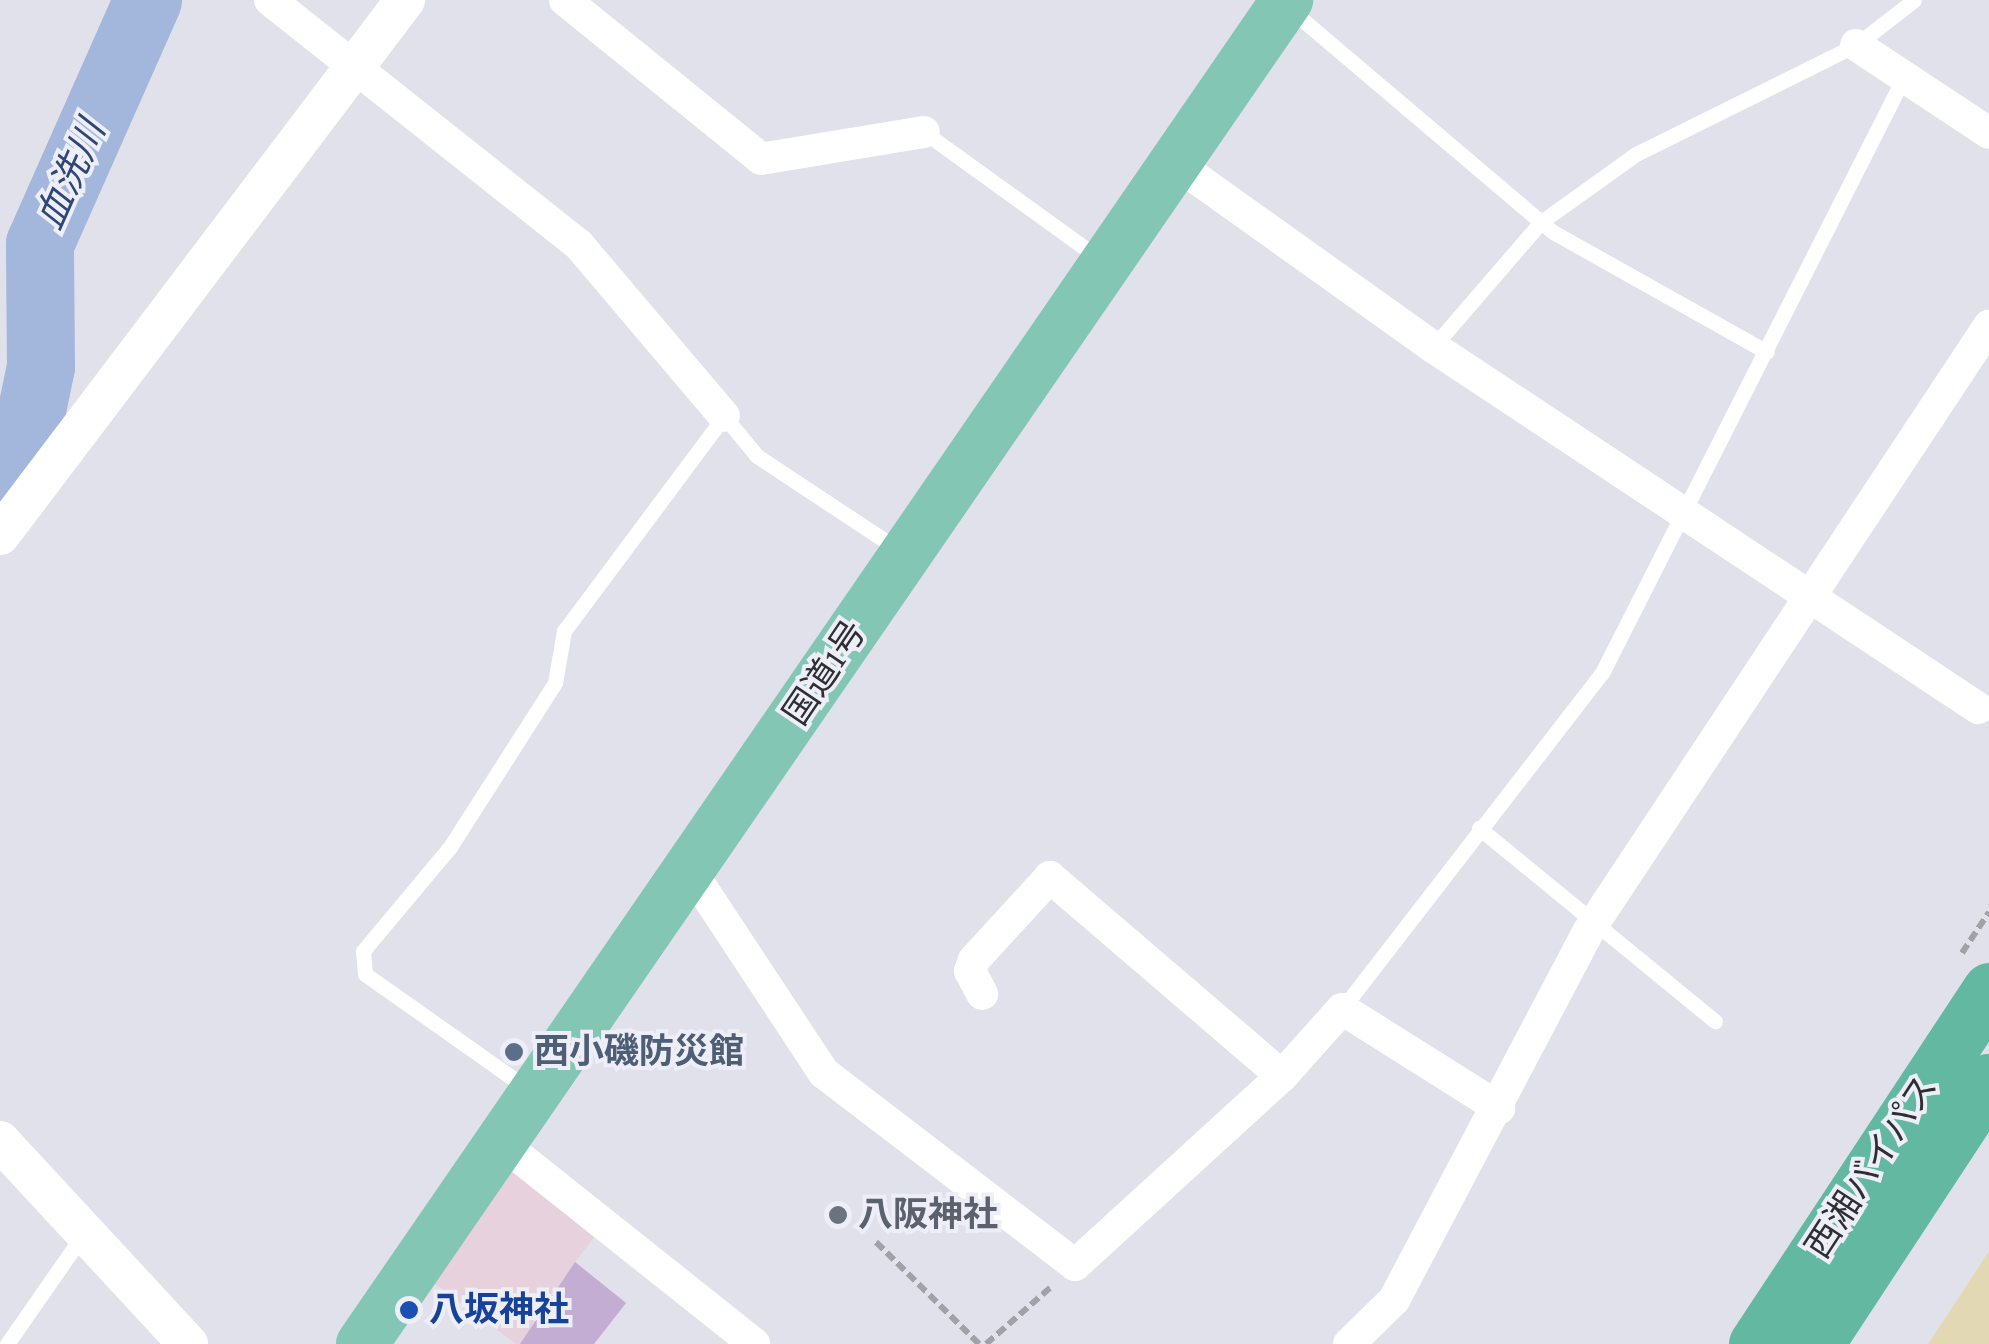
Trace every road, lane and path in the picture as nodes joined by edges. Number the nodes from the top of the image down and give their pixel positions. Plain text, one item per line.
1 (270, 0) edge
2 (405, 0) edge
3 (565, 0) edge
4 (1914, 0) edge
5 (1286, 2) edge
6 (1856, 45) junction
7 (353, 64) junction
8 (1904, 77) junction
9 (924, 132) joint
10 (1989, 133) edge
11 (1175, 163) junction
12 (1541, 222) junction
13 (1106, 263) junction
14 (1989, 326) edge
15 (1433, 347) junction
16 (1767, 352) junction
17 (724, 416) junction
18 (1687, 513) junction
19 (0, 535) edge
20 (906, 556) junction
21 (1815, 597) junction
22 (1978, 708) dead end
23 (1480, 828) junction
24 (690, 870) junction
25 (1594, 923) junction
26 (1989, 990) edge
27 (982, 994) dead end
28 (1342, 1009) junction
29 (1715, 1021) dead end
30 (1282, 1076) junction
31 (1989, 1081) edge
32 (535, 1095) junction
33 (1499, 1108) junction
34 (0, 1142) edge
35 (503, 1144) junction
36 (84, 1232) junction
37 (876, 1242) dead end
38 (1075, 1265) junction
39 (8, 1344) edge
40 (188, 1344) edge
41 (362, 1344) edge
42 (754, 1344) edge
43 (983, 1344) edge
44 (1349, 1344) edge
45 (1756, 1344) edge
46 (1816, 1344) edge

1 - 7 street
2 - 7 street
3 - 9 street
4 - 6 lane
5 - 11 highway, 国道1号
5 - 12 lane
6 - 8 street
6 - 12 lane
7 - 17 street
7 - 19 street
8 - 10 street
8 - 16 lane
9 - 13 lane
11 - 13 highway, 国道1号
11 - 15 street
12 - 15 lane
12 - 16 lane
13 - 20 highway, 国道1号
14 - 21 street
15 - 18 street
16 - 18 lane
17 - 20 lane
17 - 32 lane
18 - 21 street
18 - 23 lane
20 - 24 highway, 国道1号
21 - 22 street
21 - 25 street
23 - 25 lane
23 - 28 lane
24 - 32 highway, 国道1号
24 - 38 street
25 - 29 lane
25 - 33 street
26 - 45 highway, 西湘バイパス
27 - 30 street
28 - 30 street
28 - 33 street
30 - 38 street
31 - 46 highway, 西湘バイパス
32 - 35 highway, 国道1号
33 - 44 street
34 - 36 street
35 - 41 highway, 国道1号
35 - 42 street
36 - 39 lane
36 - 40 street
37 - 43 path
38 - 43 path

